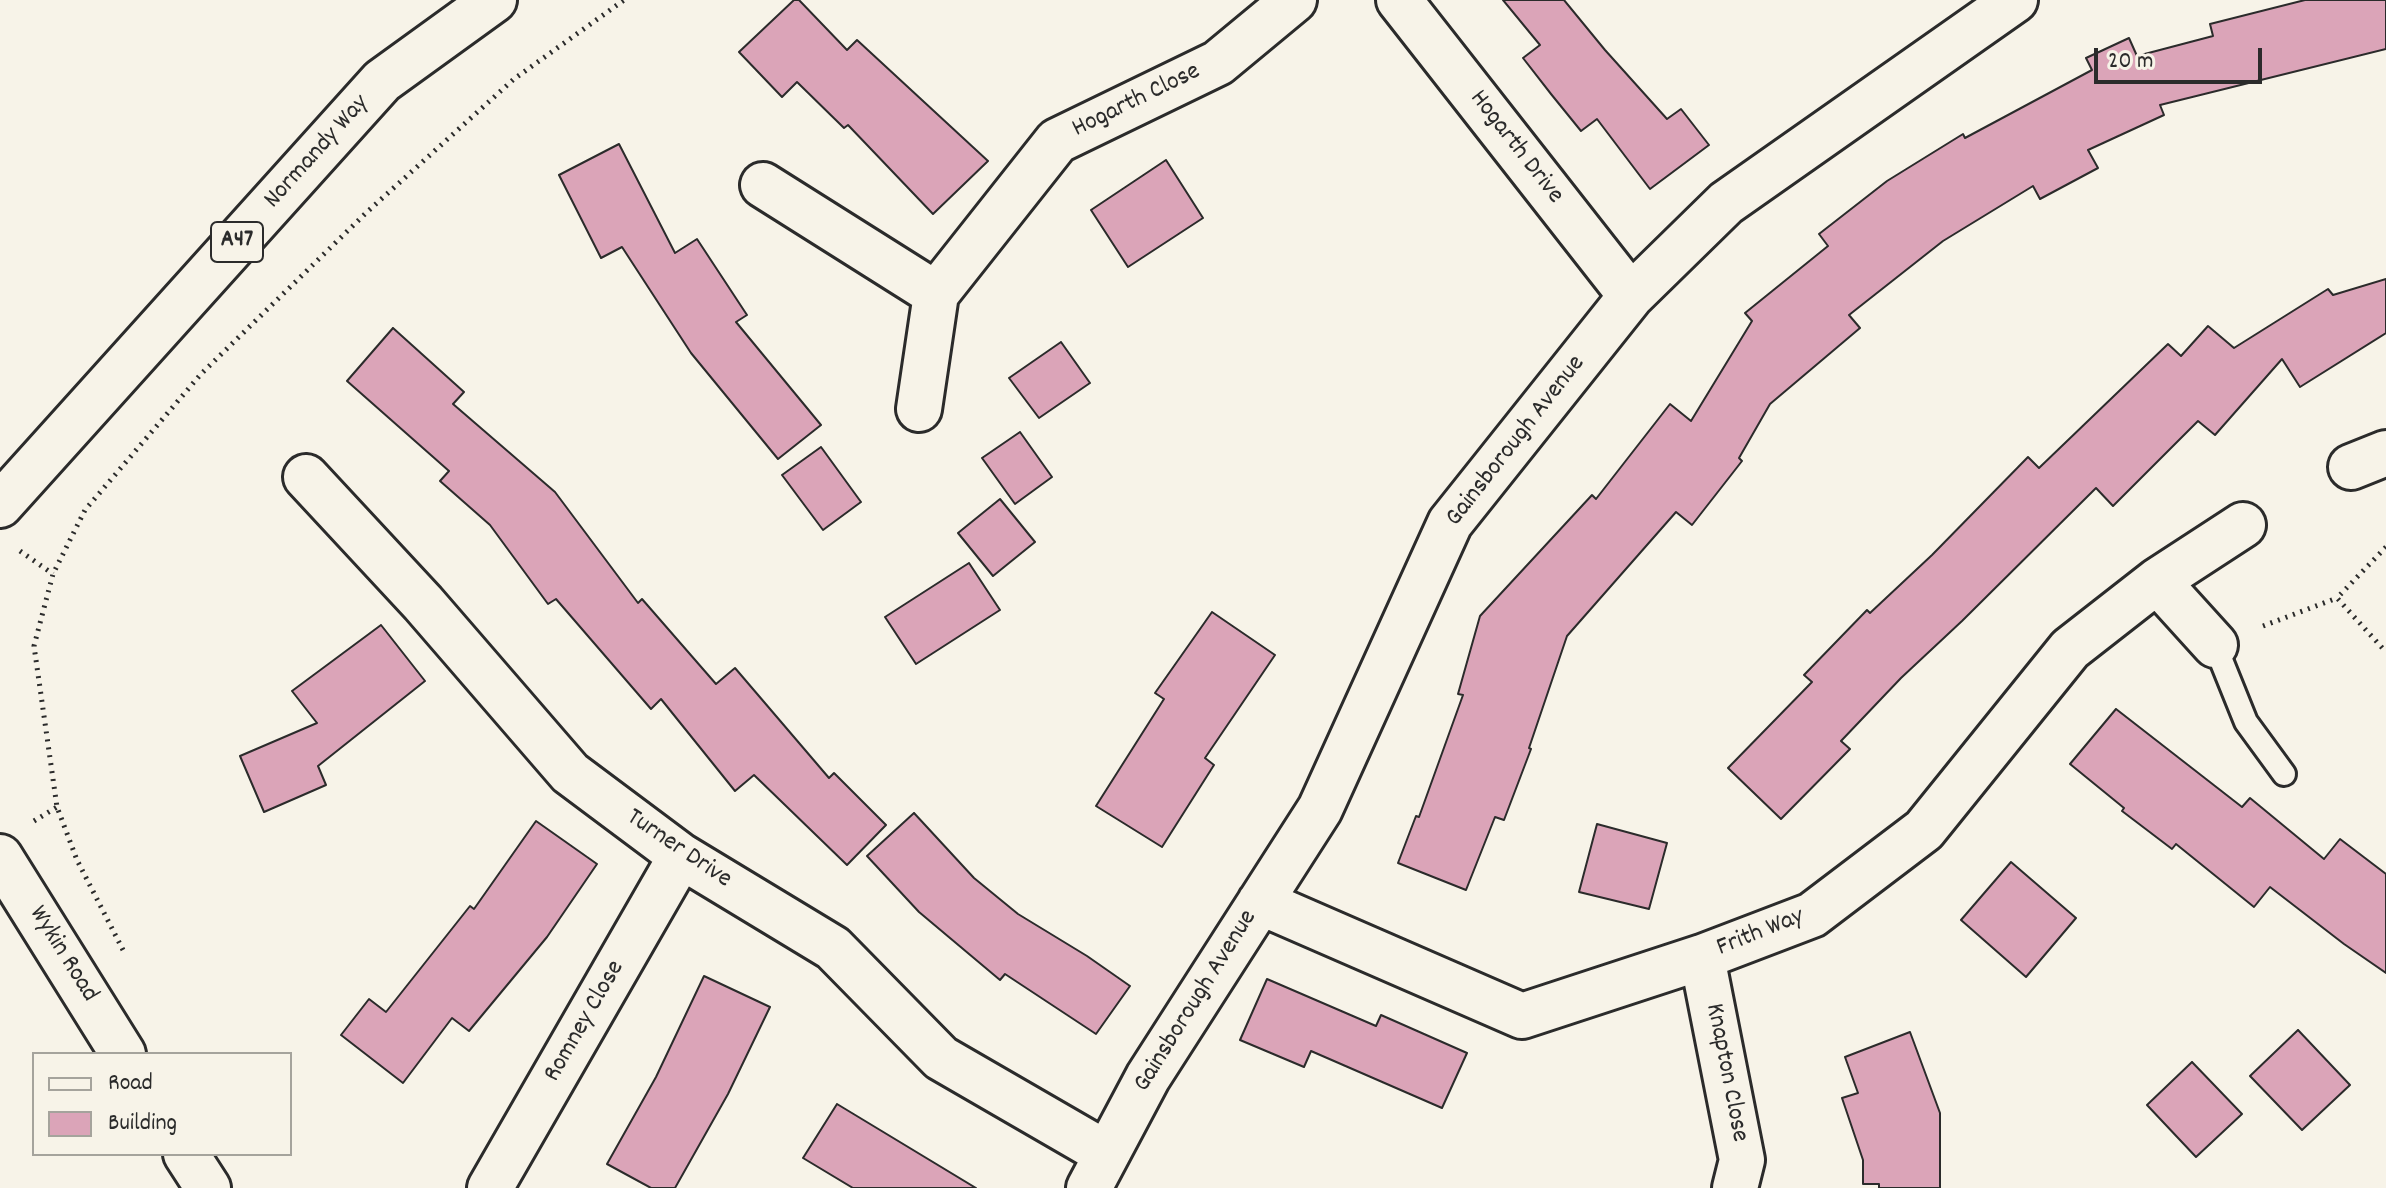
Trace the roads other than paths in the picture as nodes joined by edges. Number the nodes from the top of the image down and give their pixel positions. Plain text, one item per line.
1 (494, 0) edge
2 (1294, 0) edge
3 (1399, 0) edge
4 (2015, 0) edge
5 (763, 185) dead end
6 (936, 294) junction
7 (1631, 296) junction
8 (919, 409) dead end
9 (306, 477) dead end
10 (0, 505) edge
11 (2243, 525) dead end
12 (2157, 581) junction
13 (2215, 645) joint
14 (2284, 774) dead end
15 (681, 856) junction
16 (0, 857) edge
17 (1260, 902) junction
18 (1702, 957) junction
19 (122, 1052) edge
20 (187, 1156) edge
21 (1098, 1171) edge
22 (208, 1188) edge
23 (490, 1188) edge
24 (1735, 1188) edge

1 - 10 street, Normandy Way / A47
2 - 6 street, Hogarth Close
3 - 7 street, Hogarth Drive
4 - 7 street, Gainsborough Avenue
5 - 6 street
6 - 8 street, Hogarth Close
7 - 17 street, Gainsborough Avenue
9 - 15 street, Turner Drive
11 - 12 street, Frith Way
12 - 13 street
12 - 18 street, Frith Way
13 - 14 lane
15 - 21 street, Turner Drive
15 - 23 street, Romney Close
16 - 19 street, Wykin Road
17 - 18 street, Frith Way
17 - 21 street, Gainsborough Avenue
18 - 24 street, Knapton Close
20 - 22 street

